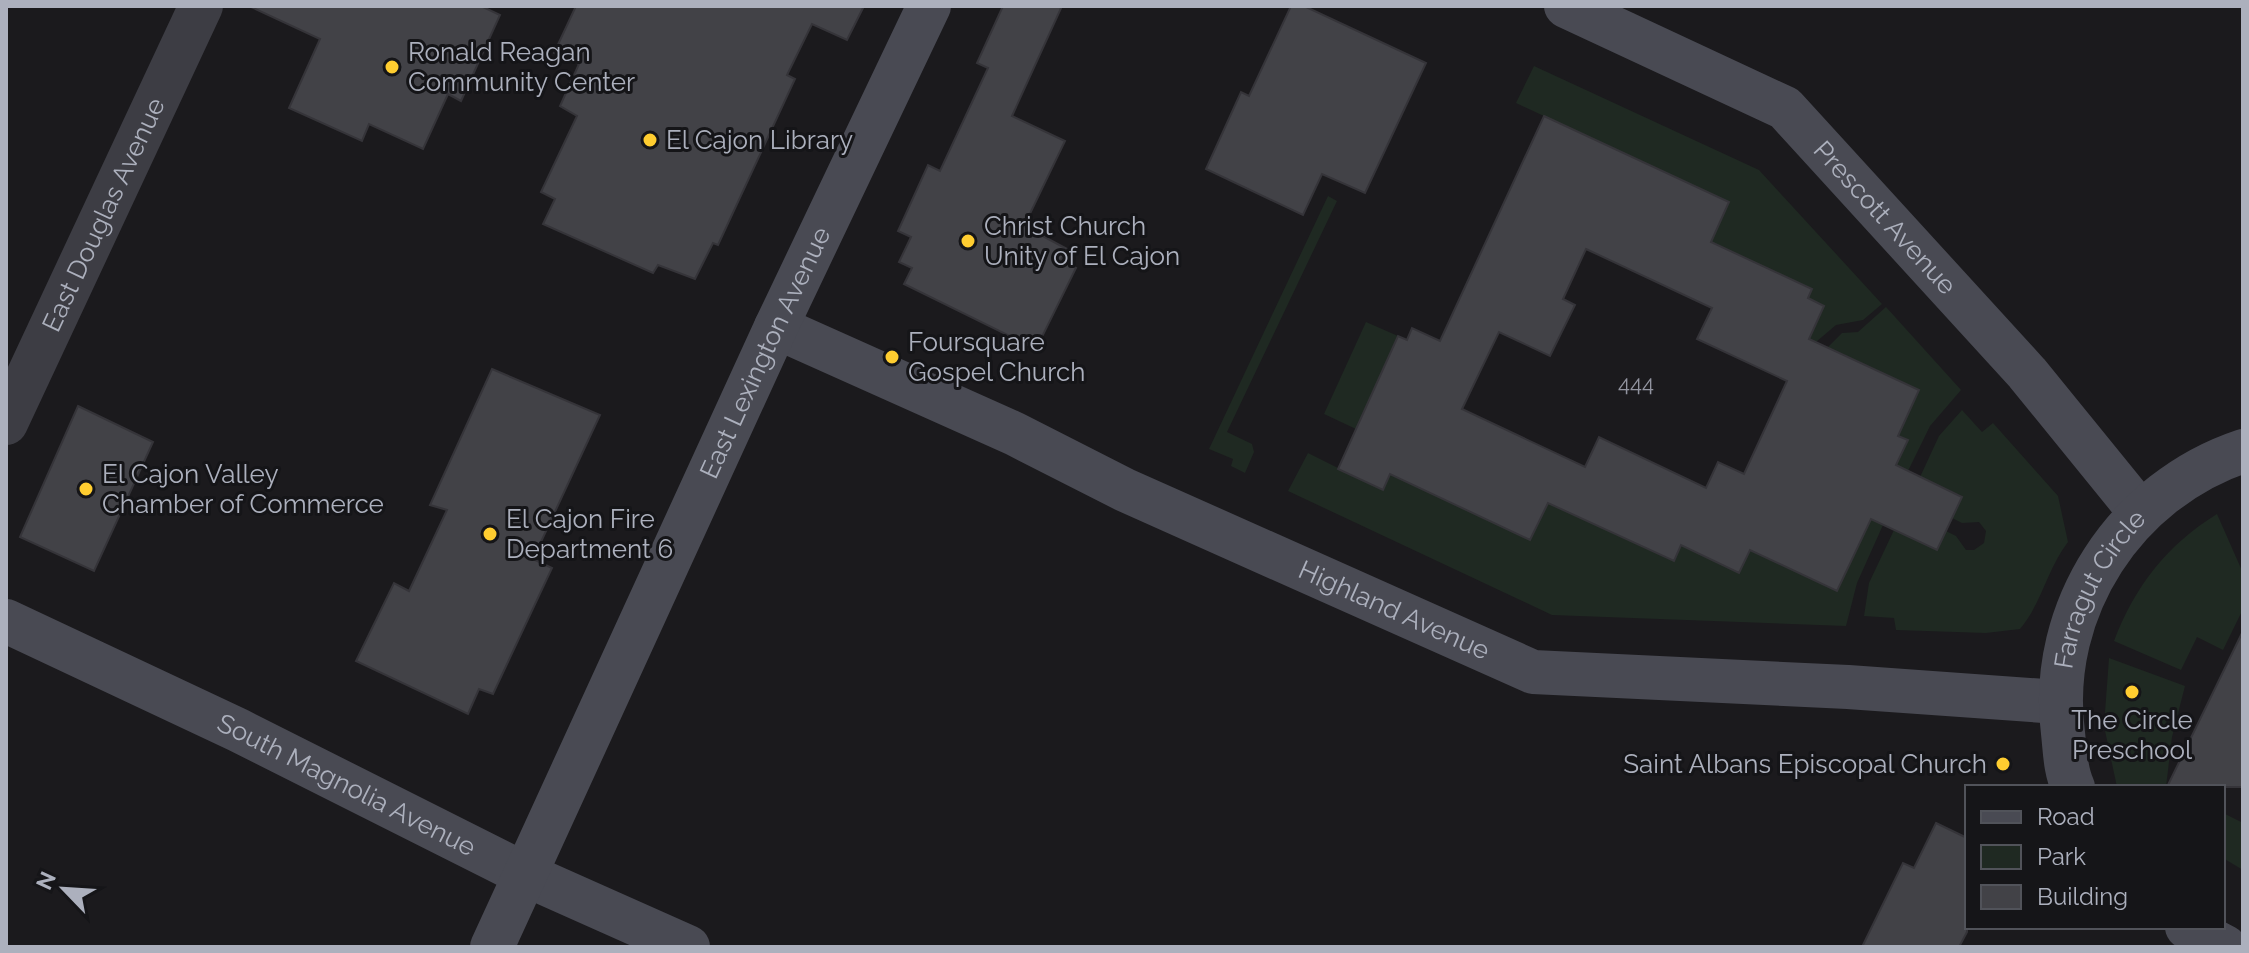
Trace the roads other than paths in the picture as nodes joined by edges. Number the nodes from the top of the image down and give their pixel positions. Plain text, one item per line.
1 (201, 6) edge
2 (929, 6) edge
3 (1566, 6) edge
4 (776, 327) junction
5 (6, 423) edge
6 (2243, 451) edge
7 (2140, 512) junction
8 (6, 621) edge
9 (2059, 702) junction
10 (2072, 785) edge
11 (524, 874) junction
12 (492, 947) edge
13 (688, 947) edge

1 - 5 street, East Douglas Avenue
2 - 4 street, East Lexington Avenue
3 - 7 street, Prescott Avenue
4 - 9 street, Highland Avenue
4 - 11 street, East Lexington Avenue
6 - 7 street, Farragut Circle
7 - 9 street, Farragut Circle
8 - 11 street, South Magnolia Avenue
9 - 10 street, Farragut Circle
11 - 12 street, East Lexington Avenue
11 - 13 street, South Magnolia Avenue

